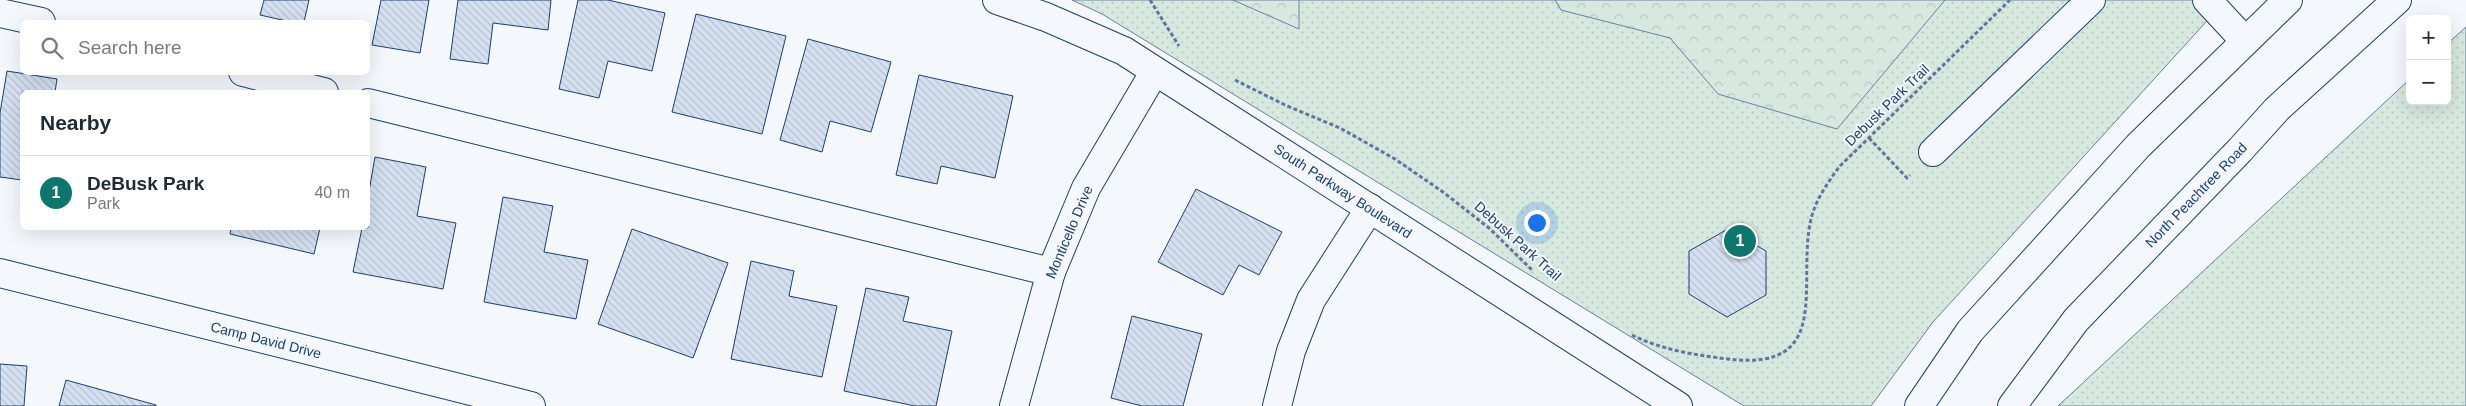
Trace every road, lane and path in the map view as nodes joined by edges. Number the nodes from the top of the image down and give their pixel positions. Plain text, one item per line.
1 (997, 0) edge
2 (1150, 0) edge
3 (2010, 0) edge
4 (2092, 0) edge
5 (2207, 0) edge
6 (2288, 0) edge
7 (2397, 0) edge
8 (0, 12) edge
9 (32, 20) edge
10 (2245, 41) junction
11 (1181, 48) dead end
12 (1155, 71) junction
13 (255, 75) edge
14 (1232, 79) dead end
15 (316, 90) edge
16 (370, 103) edge
17 (1869, 138) junction
18 (1933, 152) dead end
19 (1907, 178) dead end
20 (1370, 208) junction
21 (1050, 272) junction
22 (0, 273) edge
23 (1538, 277) dead end
24 (1625, 331) dead end
25 (531, 406) edge
26 (1014, 406) edge
27 (1276, 406) edge
28 (1678, 406) edge
29 (1919, 406) edge
30 (2012, 406) edge

1 - 12 street, South Parkway Boulevard
2 - 11 path
3 - 17 path, Debusk Park Trail
4 - 18 street
5 - 10 street
6 - 10 street
7 - 30 street, North Peachtree Road
8 - 9 street
10 - 29 street
12 - 20 street, South Parkway Boulevard
12 - 21 street, Monticello Drive
13 - 15 street
14 - 23 path, Debusk Park Trail
16 - 21 street
17 - 19 path
17 - 24 path, Debusk Park Trail
20 - 27 street
20 - 28 street, South Parkway Boulevard
21 - 26 street, Monticello Drive
22 - 25 street, Camp David Drive

